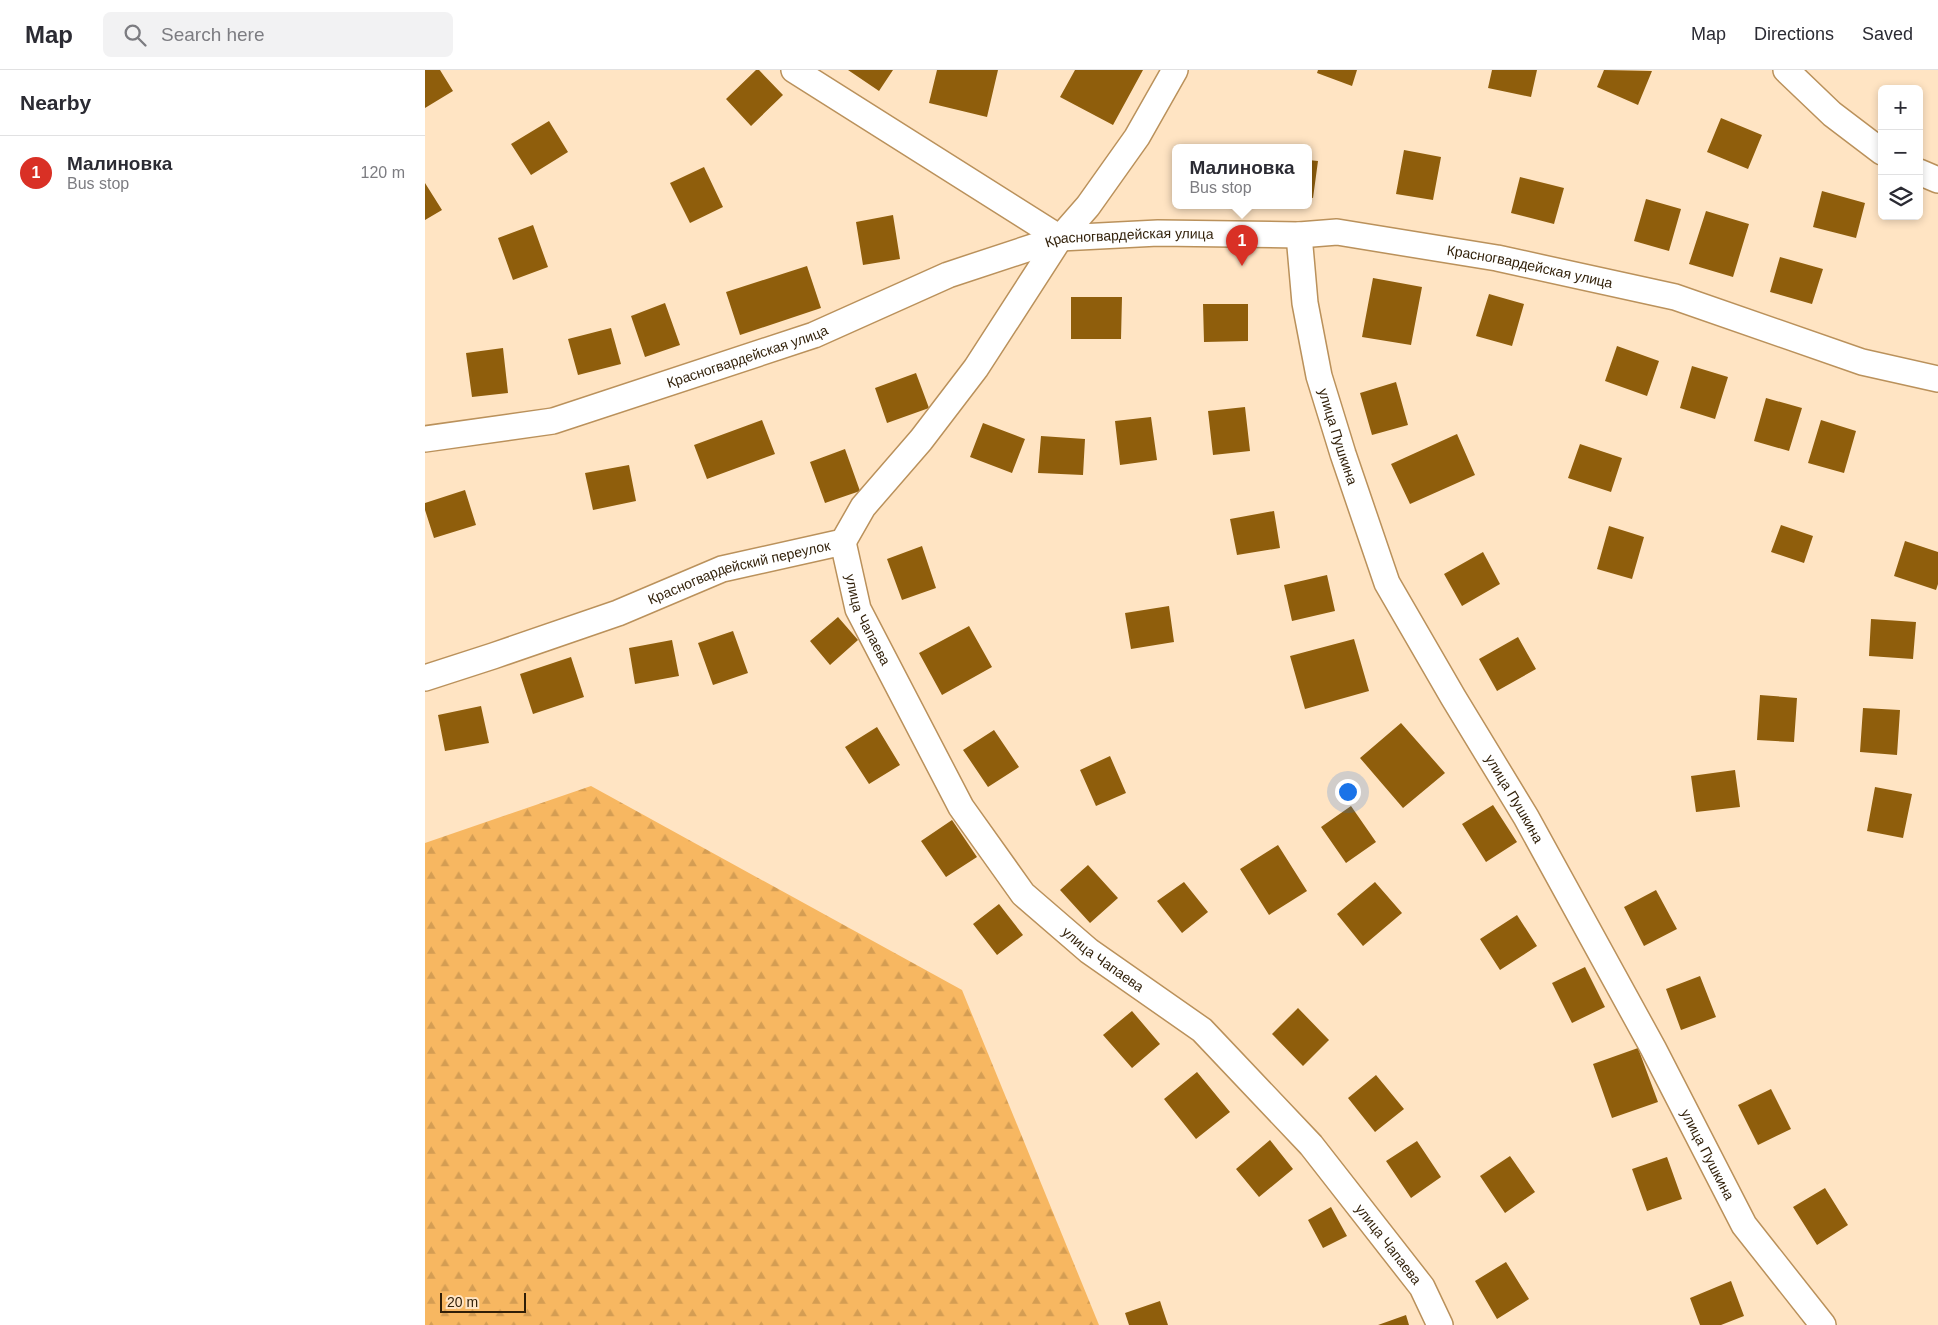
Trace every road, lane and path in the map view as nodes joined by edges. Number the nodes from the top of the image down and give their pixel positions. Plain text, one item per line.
1 (794, 70) edge
2 (1175, 70) edge
3 (1786, 70) edge
4 (1878, 149) edge
5 (1923, 174) edge
6 (1938, 180) edge
7 (1299, 235) junction
8 (1061, 238) junction
9 (1938, 379) edge
10 (425, 439) edge
11 (843, 542) junction
12 (425, 678) edge
13 (1440, 1325) edge
14 (1823, 1325) edge

1 - 8 street
2 - 8 street
3 - 4 street
5 - 6 street
7 - 8 street, Красногвардейская улица
7 - 9 street, Красногвардейская улица
7 - 14 street, улица Пушкина
8 - 10 street, Красногвардейская улица
8 - 11 street, Красногвардейский переулок
11 - 12 street, Красногвардейский переулок
11 - 13 street, улица Чапаева

